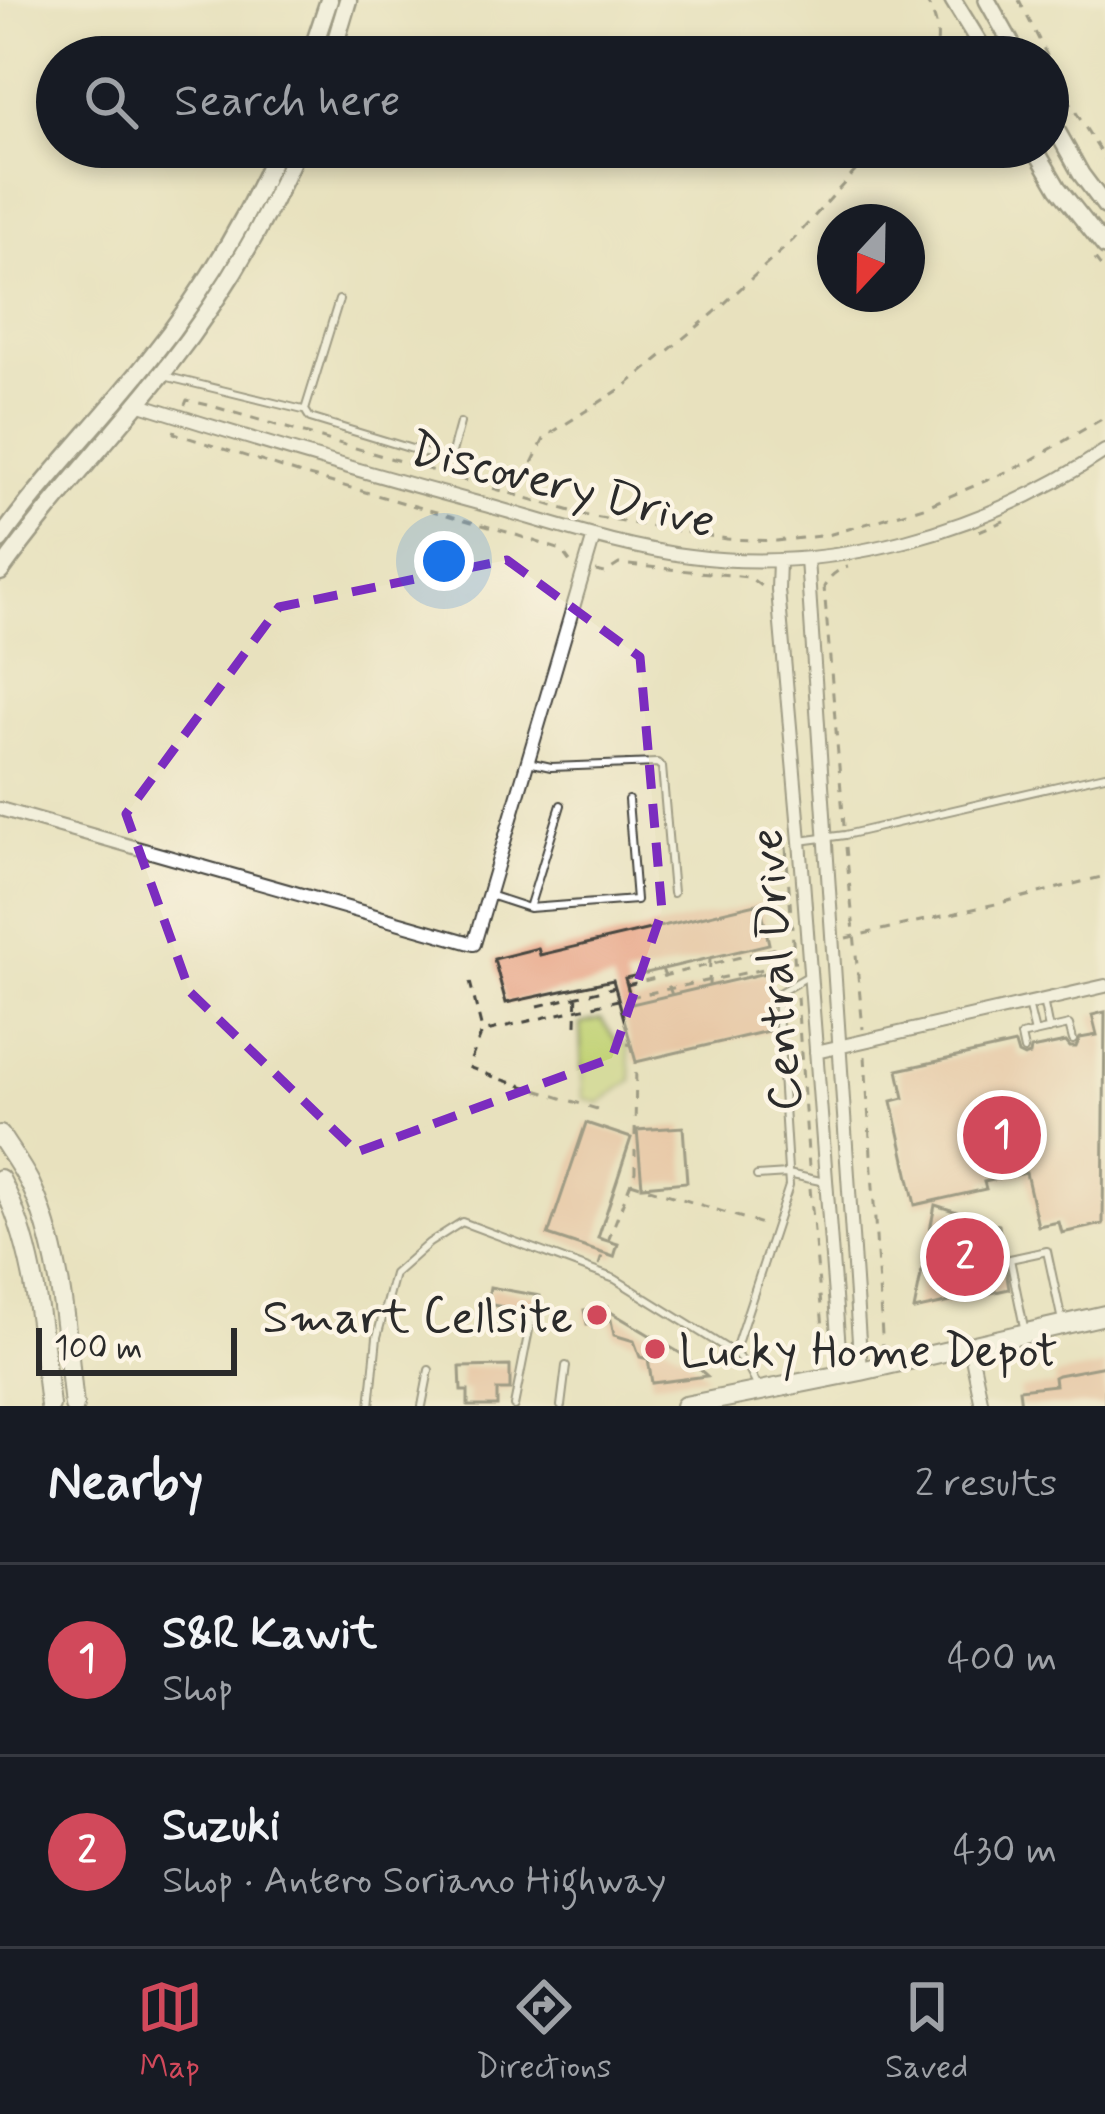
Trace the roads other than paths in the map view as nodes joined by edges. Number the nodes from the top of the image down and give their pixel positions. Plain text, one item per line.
1 (328, 0) edge
2 (349, 0) edge
3 (953, 0) edge
4 (987, 0) edge
5 (317, 36) edge
6 (338, 36) edge
7 (975, 36) edge
8 (1007, 36) edge
9 (1069, 153) edge
10 (267, 168) edge
11 (288, 168) edge
12 (1046, 168) edge
13 (1105, 206) edge
14 (1105, 248) edge
15 (339, 300) dead end
16 (161, 375) junction
17 (137, 403) junction
18 (304, 410) junction
19 (460, 424) dead end
20 (1105, 451) edge
21 (594, 536) junction
22 (0, 540) edge
23 (807, 559) junction
24 (779, 560) junction
25 (0, 572) edge
26 (528, 762) junction
27 (1105, 775) edge
28 (628, 800) dead end
29 (561, 806) dead end
30 (0, 809) edge
31 (826, 838) junction
32 (800, 841) junction
33 (673, 892) dead end
34 (488, 895) junction
35 (530, 908) junction
36 (811, 975) junction
37 (1105, 986) edge
38 (1035, 1002) junction
39 (1042, 1031) junction
40 (1073, 1040) dead end
41 (1046, 1046) dead end
42 (840, 1048) junction
43 (1024, 1051) dead end
44 (816, 1052) junction
45 (0, 1135) edge
46 (788, 1174) junction
47 (758, 1176) dead end
48 (0, 1179) edge
49 (826, 1182) junction
50 (532, 1315) dead end
51 (1105, 1315) edge
52 (1063, 1325) junction
53 (1025, 1334) junction
54 (970, 1347) junction
55 (734, 1353) junction
56 (566, 1366) dead end
57 (45, 1367) junction
58 (429, 1370) dead end
59 (862, 1371) junction
60 (841, 1375) junction
61 (760, 1392) junction
62 (732, 1402) edge
63 (40, 1406) edge
64 (50, 1406) edge
65 (75, 1406) edge
66 (370, 1406) edge
67 (422, 1406) edge
68 (514, 1406) edge
69 (561, 1406) edge
70 (685, 1406) edge
71 (982, 1406) edge

1 - 5 main road
2 - 6 main road
3 - 7 street
4 - 8 street
9 - 13 street
10 - 22 main road
11 - 16 main road
12 - 14 street
15 - 18 lane
16 - 17 main road
16 - 18 lane
17 - 21 street, Discovery Drive
17 - 25 main road
18 - 19 lane
20 - 23 street, Discovery Drive
21 - 24 street, Discovery Drive
21 - 26 street
23 - 24 street, Discovery Drive
23 - 31 street, Central Drive
24 - 32 street, Central Drive
26 - 33 lane
26 - 34 street
27 - 31 lane
28 - 35 lane
29 - 35 lane
30 - 34 street
31 - 32 lane
31 - 42 street, Central Drive
32 - 36 street, Central Drive
34 - 35 lane
36 - 44 street, Central Drive
36 - 46 lane
37 - 38 street
38 - 39 lane
38 - 39 lane
38 - 42 street
39 - 40 lane
39 - 41 lane
39 - 43 lane
42 - 44 street
42 - 59 street, Central Drive
44 - 49 street, Central Drive
45 - 65 main road
46 - 47 lane
46 - 49 lane
46 - 55 lane
48 - 57 main road
49 - 60 street, Central Drive
50 - 68 lane
51 - 52 main road
52 - 53 main road
52 - 53 lane
53 - 54 main road
54 - 59 main road
54 - 71 street
55 - 61 lane
55 - 66 lane
56 - 69 lane
57 - 63 main road
57 - 64 main road
58 - 67 lane
59 - 60 main road
60 - 61 main road
61 - 62 main road
62 - 70 main road

